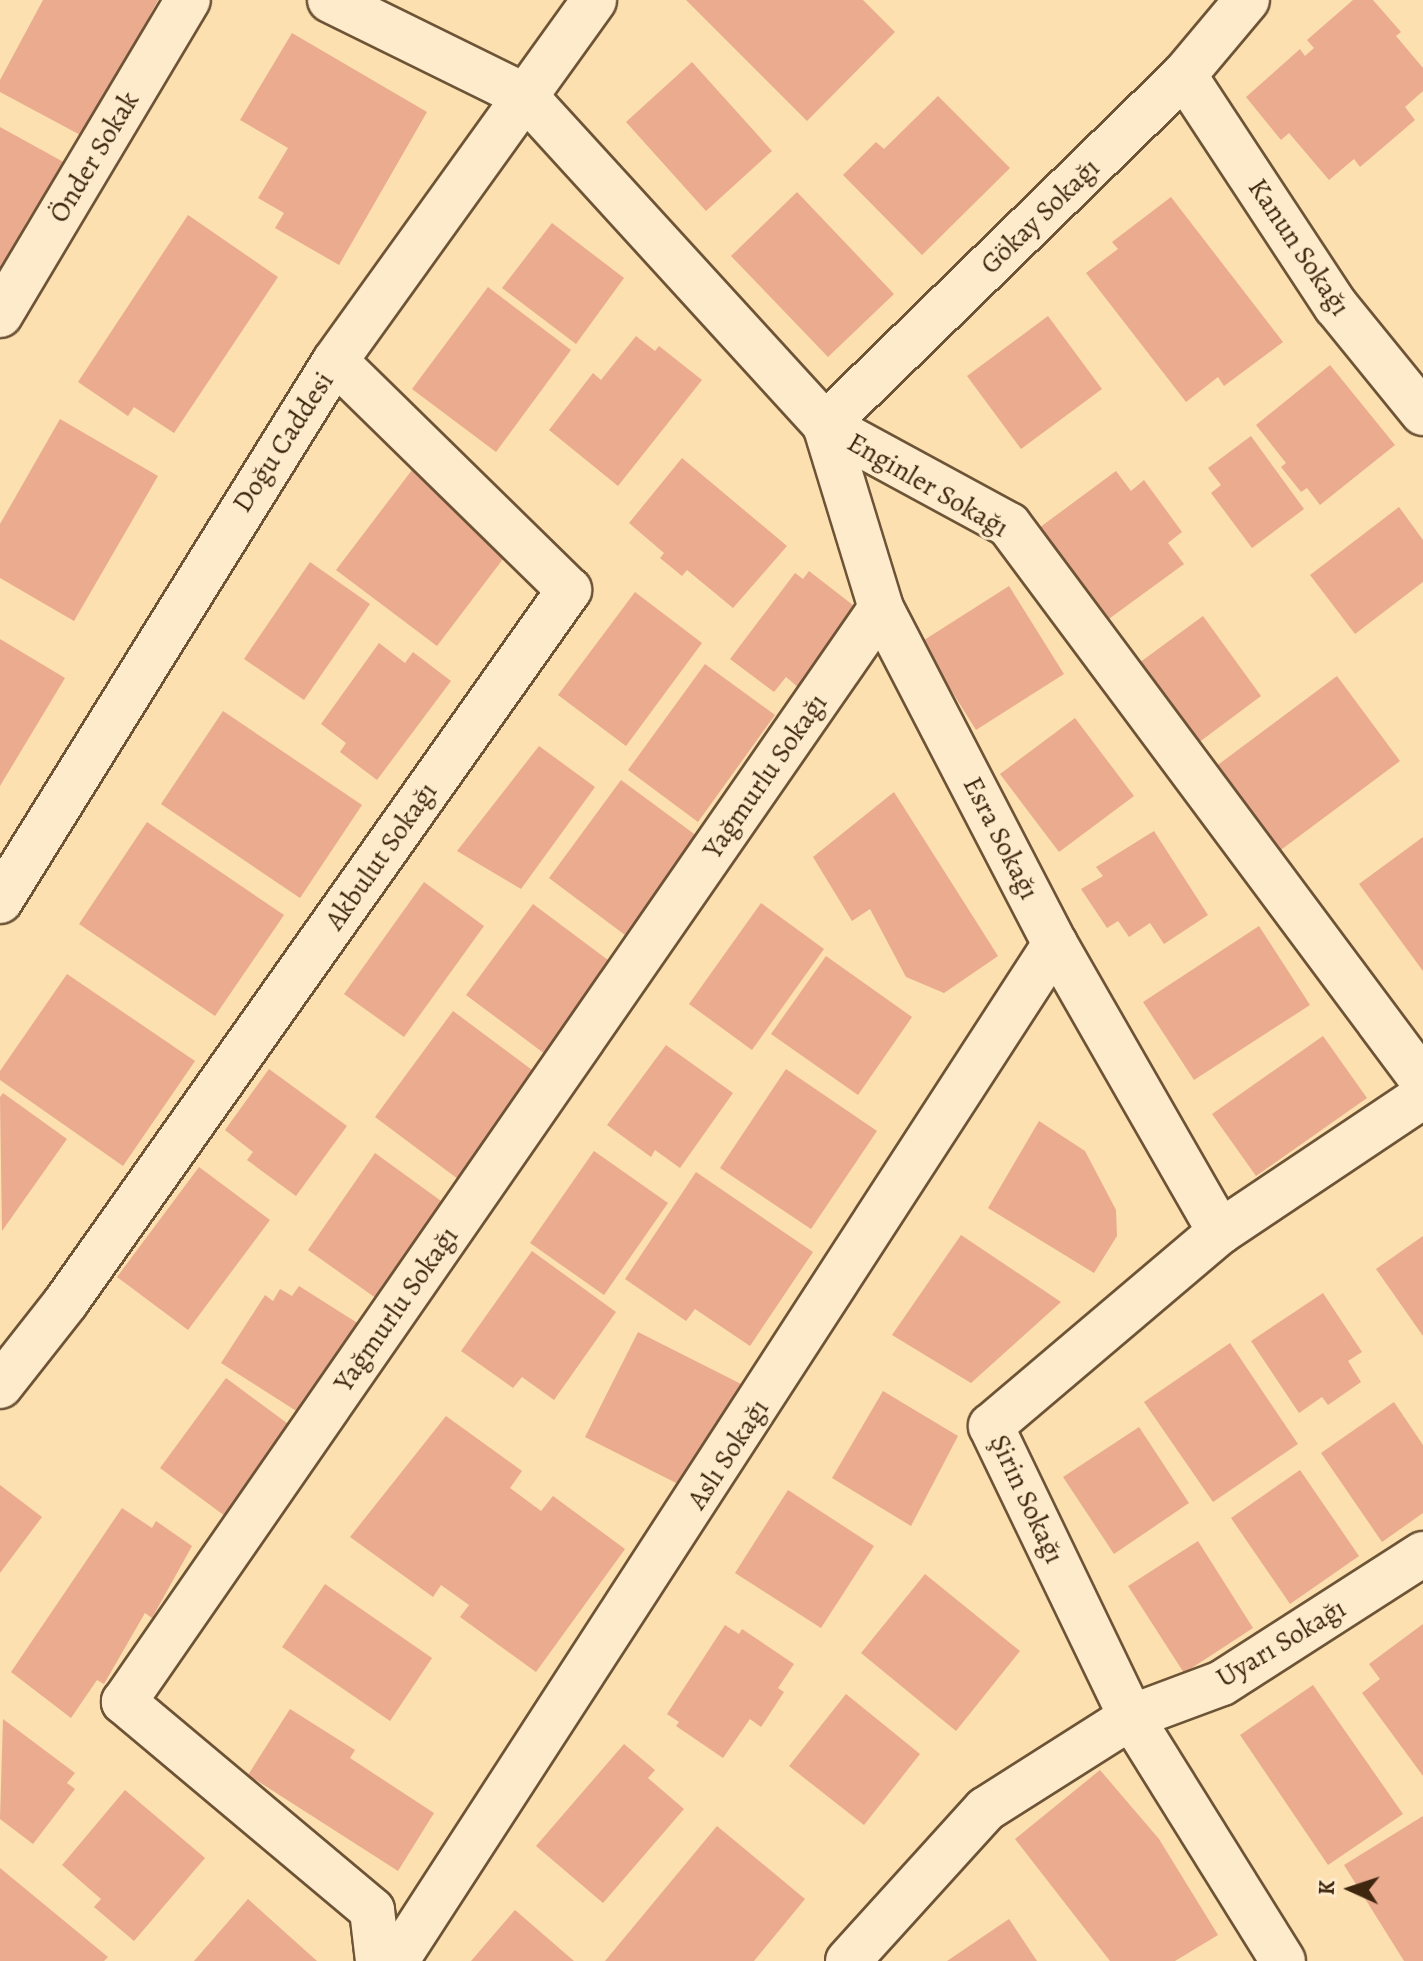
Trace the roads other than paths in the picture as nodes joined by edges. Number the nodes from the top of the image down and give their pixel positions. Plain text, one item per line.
1 (188, 0) edge
2 (330, 0) edge
3 (594, 0) edge
4 (1247, 0) edge
5 (1184, 75) junction
6 (525, 96) junction
7 (0, 315) edge
8 (335, 361) junction
9 (1418, 395) edge
10 (825, 425) junction
11 (881, 608) junction
12 (1, 899) edge
13 (1055, 944) junction
14 (1423, 1081) edge
15 (1423, 1096) edge
16 (1220, 1232) junction
17 (0, 1386) edge
18 (1423, 1554) edge
19 (1131, 1717) junction
20 (378, 1961) edge
21 (396, 1961) edge
22 (848, 1961) edge
23 (1283, 1961) edge

1 - 7 street, Önder Sokak
2 - 6 street, Enginler Sokağı
3 - 6 street, Doğu Caddesi
4 - 5 street, Gökay Sokağı
5 - 9 street, Kanun Sokağı
5 - 10 street, Gökay Sokağı
6 - 8 street, Doğu Caddesi
6 - 10 street, Enginler Sokağı
8 - 12 street, Doğu Caddesi
8 - 17 street, Akbulut Sokağı
10 - 11 street, Esra Sokağı
10 - 14 street, Enginler Sokağı
11 - 13 street, Esra Sokağı
11 - 20 street, Yağmurlu Sokağı
13 - 16 street, Esra Sokağı
13 - 21 street, Aslı Sokağı
15 - 16 street, Şirin Sokağı
16 - 19 street, Şirin Sokağı
18 - 19 street, Uyarı Sokağı
19 - 22 street, Uyarı Sokağı
19 - 23 street, Şirin Sokağı

